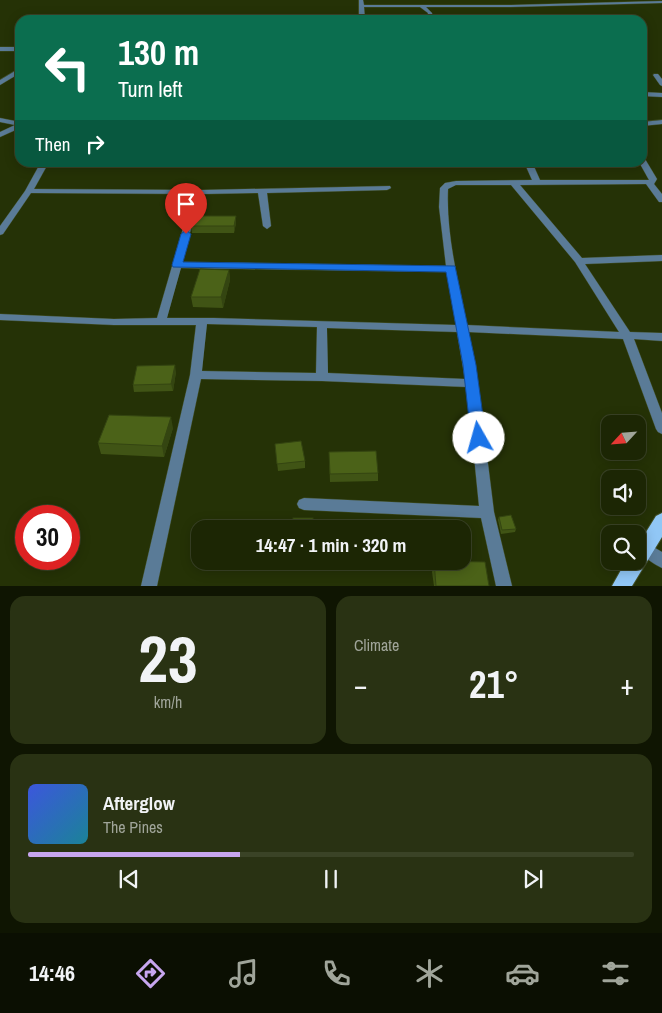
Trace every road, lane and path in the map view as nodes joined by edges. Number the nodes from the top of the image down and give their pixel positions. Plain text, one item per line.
1 (444, 0) edge
2 (590, 0) edge
3 (659, 2) edge
4 (361, 3) edge
5 (595, 4) junction
6 (421, 6) junction
7 (446, 6) junction
8 (430, 15) edge
9 (0, 49) edge
10 (15, 49) edge
11 (15, 73) edge
12 (656, 75) dead end
13 (0, 83) edge
14 (662, 84) edge
15 (647, 94) edge
16 (662, 95) edge
17 (0, 120) edge
18 (662, 122) edge
19 (15, 123) edge
20 (647, 124) edge
21 (15, 127) edge
22 (0, 135) edge
23 (42, 167) edge
24 (530, 167) edge
25 (645, 167) edge
26 (536, 181) junction
27 (655, 181) edge
28 (513, 182) junction
29 (387, 188) dead end
30 (262, 190) junction
31 (29, 191) junction
32 (201, 192) junction
33 (662, 200) edge
34 (267, 226) dead end
35 (0, 232) edge
36 (662, 258) edge
37 (579, 260) junction
38 (177, 265) junction
39 (451, 269) junction
40 (0, 318) edge
41 (161, 322) junction
42 (202, 322) junction
43 (322, 324) junction
44 (463, 330) junction
45 (627, 336) junction
46 (662, 337) edge
47 (196, 375) junction
48 (322, 377) junction
49 (472, 383) junction
50 (662, 429) edge
51 (304, 504) dead end
52 (488, 512) junction
53 (662, 521) edge
54 (646, 546) edge
55 (646, 557) edge
56 (662, 561) edge
57 (631, 570) edge
58 (149, 586) edge
59 (504, 586) edge
60 (621, 586) edge

1 - 7 street
2 - 5 street
3 - 5 street
4 - 6 street
5 - 7 street
6 - 7 street
6 - 8 street
9 - 10 street
11 - 13 street
12 - 14 street
15 - 16 street
17 - 19 street
18 - 20 street
21 - 22 street
23 - 31 street
24 - 26 street
25 - 27 street
26 - 27 street
26 - 28 street
27 - 33 street
28 - 37 street
28 - 39 street
29 - 30 street
30 - 32 street
30 - 34 street
31 - 32 street
31 - 35 street
32 - 38 street
36 - 37 street
37 - 45 street
38 - 39 street
38 - 41 street
39 - 44 street
40 - 41 street
41 - 42 street
42 - 43 street
42 - 47 street
43 - 44 street
43 - 48 street
44 - 45 street
44 - 49 street
45 - 46 street
45 - 50 street
47 - 48 street
47 - 58 street
48 - 49 street
49 - 52 street
51 - 52 street
52 - 59 street
53 - 54 main road
55 - 56 street
57 - 60 main road

